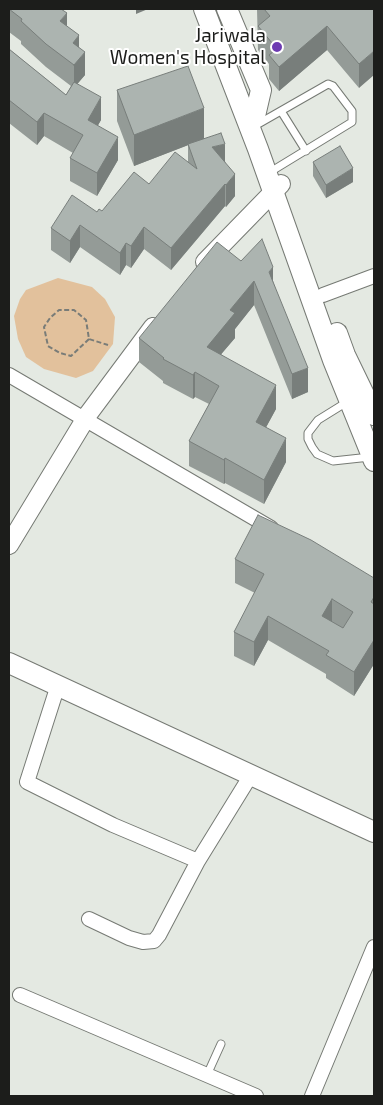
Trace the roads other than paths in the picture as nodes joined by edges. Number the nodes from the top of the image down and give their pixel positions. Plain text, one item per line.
1 (204, 9) edge
2 (214, 9) edge
3 (227, 9) edge
4 (281, 111) junction
5 (256, 120) junction
6 (306, 151) junction
7 (276, 182) junction
8 (193, 276) edge
9 (374, 276) edge
10 (322, 295) junction
11 (163, 314) edge
12 (9, 375) edge
13 (349, 401) junction
14 (374, 415) edge
15 (85, 419) junction
16 (373, 459) edge
17 (286, 537) edge
18 (9, 546) edge
19 (9, 651) edge
20 (9, 663) edge
21 (58, 686) junction
22 (251, 775) junction
23 (374, 820) edge
24 (374, 832) edge
25 (198, 861) junction
26 (89, 918) dead end
27 (374, 947) edge
28 (20, 995) dead end
29 (221, 1044) dead end
30 (207, 1075) junction
31 (256, 1096) edge
32 (312, 1096) edge

1 - 7 main road
2 - 5 main road
3 - 5 main road
4 - 5 lane
4 - 6 lane
4 - 6 lane
5 - 7 main road
6 - 7 lane
7 - 8 street
7 - 10 main road
7 - 13 main road
9 - 10 street
10 - 14 main road
11 - 15 street
12 - 15 street
13 - 16 main road
13 - 16 lane
15 - 17 street
15 - 18 street
19 - 23 main road
20 - 21 main road
21 - 22 main road
21 - 25 street
22 - 24 main road
22 - 25 street
25 - 26 street
27 - 32 street
28 - 30 street
29 - 30 lane
30 - 31 street

